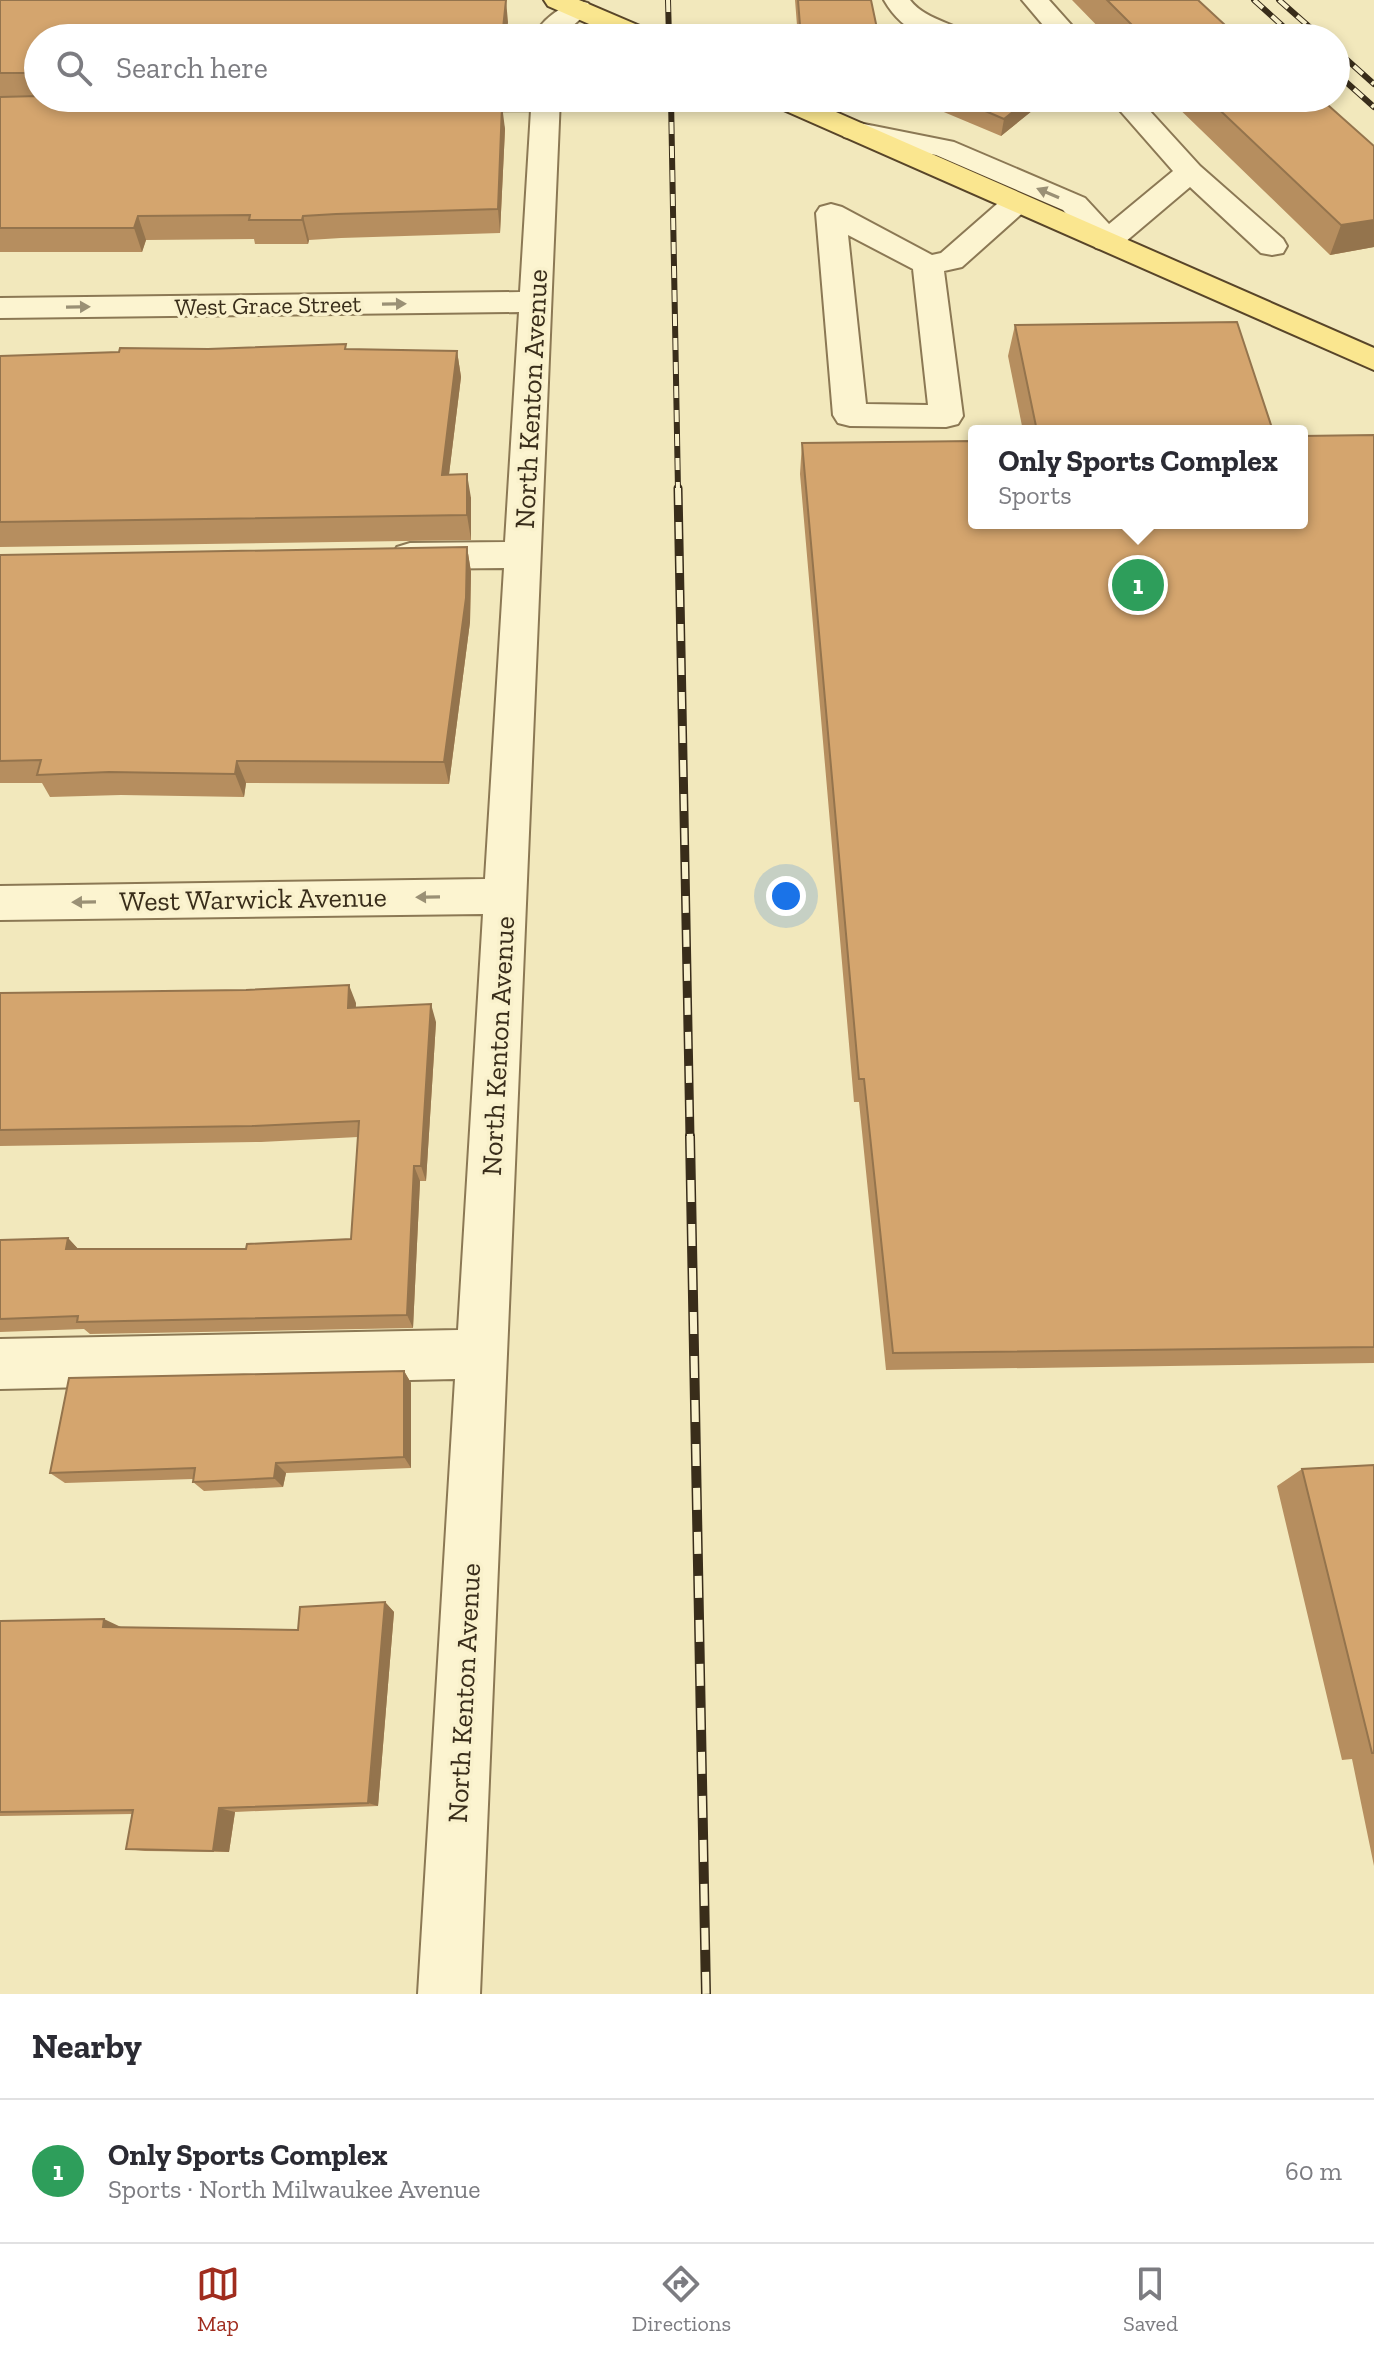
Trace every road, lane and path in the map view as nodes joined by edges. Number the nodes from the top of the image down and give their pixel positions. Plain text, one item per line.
1 (897, 0) edge
2 (1035, 0) edge
3 (568, 4) edge
4 (555, 24) edge
5 (613, 24) edge
6 (925, 24) edge
7 (1056, 24) edge
8 (545, 112) edge
9 (811, 112) edge
10 (1136, 112) edge
11 (854, 131) junction
12 (1190, 172) junction
13 (1016, 203) junction
14 (1107, 241) junction
15 (1272, 246) dead end
16 (928, 265) junction
17 (535, 302) junction
18 (0, 308) edge
19 (1374, 360) edge
20 (523, 555) junction
21 (378, 557) edge
22 (506, 896) junction
23 (0, 903) edge
24 (481, 1354) junction
25 (0, 1364) edge
26 (449, 1994) edge

1 - 6 street
2 - 7 street
3 - 4 street
3 - 5 main road
8 - 17 street, North Kenton Avenue
9 - 11 main road
10 - 12 street
11 - 13 main road
14 -> 11 street
12 - 14 street
12 - 15 street
13 - 14 main road
13 - 16 street
14 - 19 main road
16 - 16 street
18 -> 17 street, West Grace Street
17 - 20 street, North Kenton Avenue
20 - 21 street
20 - 22 street, North Kenton Avenue
22 -> 23 street, West Warwick Avenue
22 - 24 street, North Kenton Avenue
24 - 25 street
24 - 26 street, North Kenton Avenue

